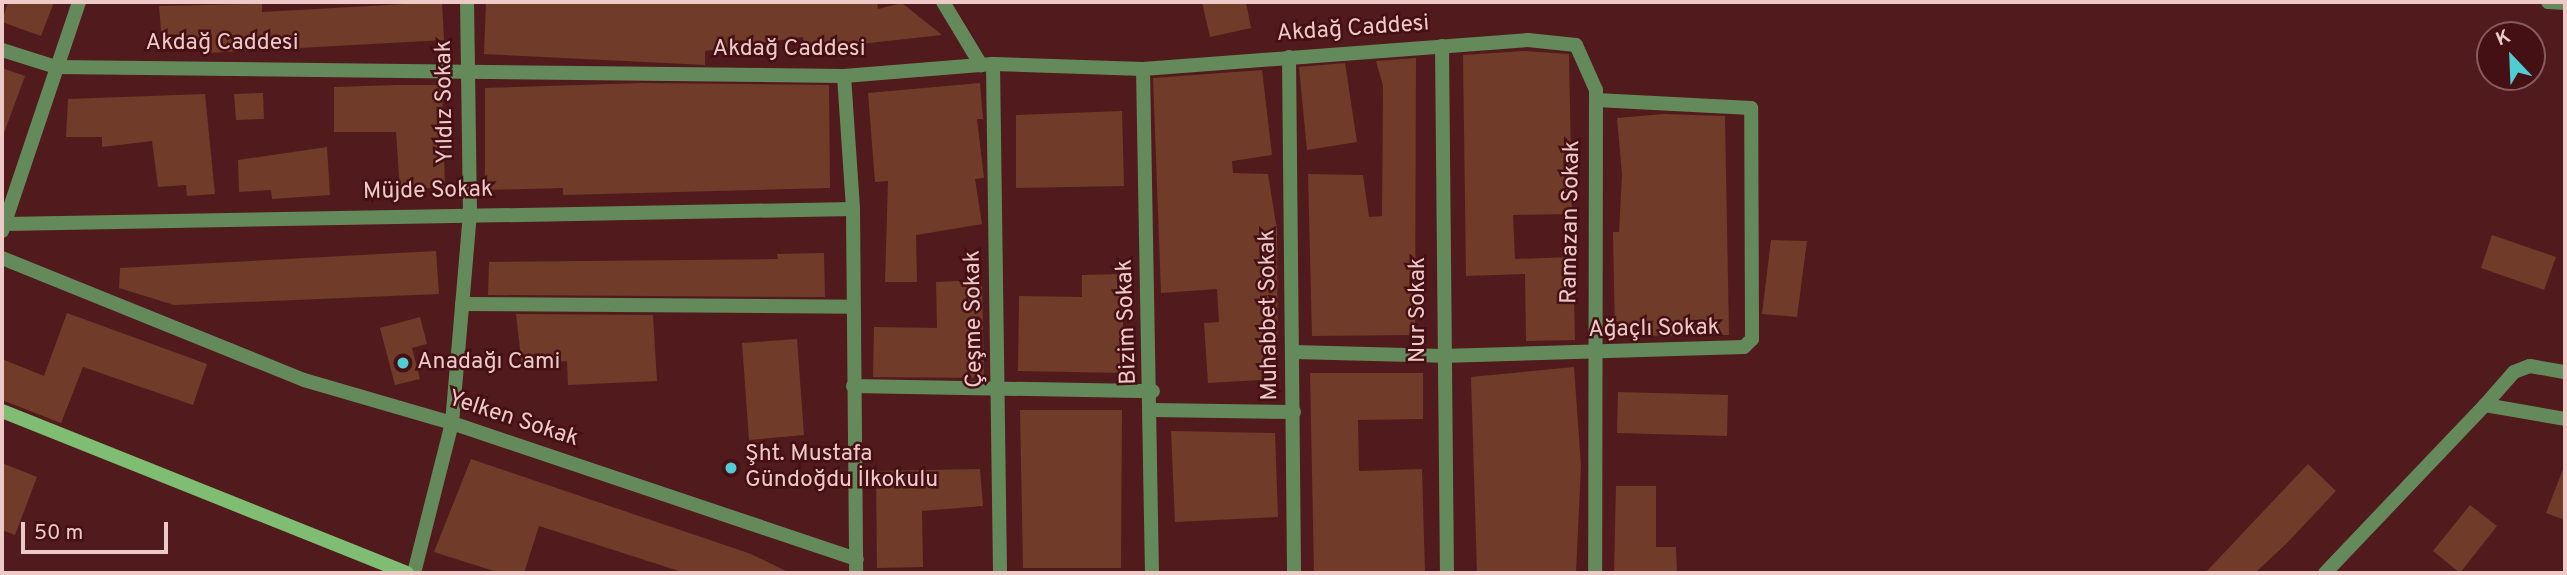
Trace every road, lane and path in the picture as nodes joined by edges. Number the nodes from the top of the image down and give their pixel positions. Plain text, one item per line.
1 (79, 2) edge
2 (467, 2) edge
3 (943, 2) edge
4 (2548, 2) edge
5 (2565, 4) edge
6 (1576, 45) joint
7 (1442, 46) junction
8 (2, 50) edge
9 (1289, 57) junction
10 (987, 64) junction
11 (56, 67) junction
12 (470, 68) junction
13 (1143, 69) junction
14 (844, 76) junction
15 (1596, 100) junction
16 (853, 209) junction
17 (470, 214) junction
18 (3, 228) edge
19 (2, 258) edge
20 (462, 304) junction
21 (853, 307) junction
22 (1294, 352) junction
23 (1593, 354) junction
24 (1442, 356) junction
25 (2565, 372) edge
26 (853, 386) junction
27 (999, 388) junction
28 (1153, 391) junction
29 (2485, 405) junction
30 (1153, 410) junction
31 (2, 411) edge
32 (1294, 412) junction
33 (2565, 419) edge
34 (452, 423) junction
35 (856, 566) edge
36 (2329, 572) edge
37 (407, 573) edge
38 (414, 573) edge
39 (1000, 573) edge
40 (1152, 573) edge
41 (1294, 573) edge
42 (1447, 573) edge
43 (1595, 573) edge

1 - 11 street
2 - 12 street, Yıldız Sokak
3 - 10 street
4 - 5 street
6 - 7 street, Akdağ Caddesi
6 - 15 street, Ramazan Sokak
7 - 9 street, Akdağ Caddesi
7 - 24 street, Nur Sokak
8 - 11 street, Akdağ Caddesi
9 - 13 street, Akdağ Caddesi
9 - 22 street, Muhabbet Sokak
10 - 13 street, Akdağ Caddesi
10 - 14 street, Akdağ Caddesi
10 - 27 street, Çeşme Sokak
11 - 12 street, Akdağ Caddesi
11 - 18 street
12 - 14 street, Akdağ Caddesi
12 - 17 street, Yıldız Sokak
13 - 28 street, Bizim Sokak
14 - 16 street
15 - 23 street, Ramazan Sokak
15 - 23 street, Ağaçlı Sokak
16 - 17 street, Müjde Sokak
16 - 21 street
17 - 18 street, Müjde Sokak
17 - 20 street, Yıldız Sokak
19 - 34 street, Yelken Sokak
20 - 21 street
20 - 34 street, Yıldız Sokak
21 - 26 street
22 - 24 street, Ağaçlı Sokak
22 - 32 street, Muhabbet Sokak
23 - 24 street, Ağaçlı Sokak
23 - 43 street, Ramazan Sokak
24 - 42 street, Nur Sokak
25 - 29 street
26 - 27 street
26 - 35 street
27 - 28 street
27 - 39 street, Çeşme Sokak
28 - 30 street, Bizim Sokak
29 - 33 street
29 - 36 street
30 - 32 street
30 - 40 street, Bizim Sokak
31 - 37 street
32 - 41 street, Muhabbet Sokak
34 - 35 street, Yelken Sokak
34 - 38 street, Yıldız Sokak

